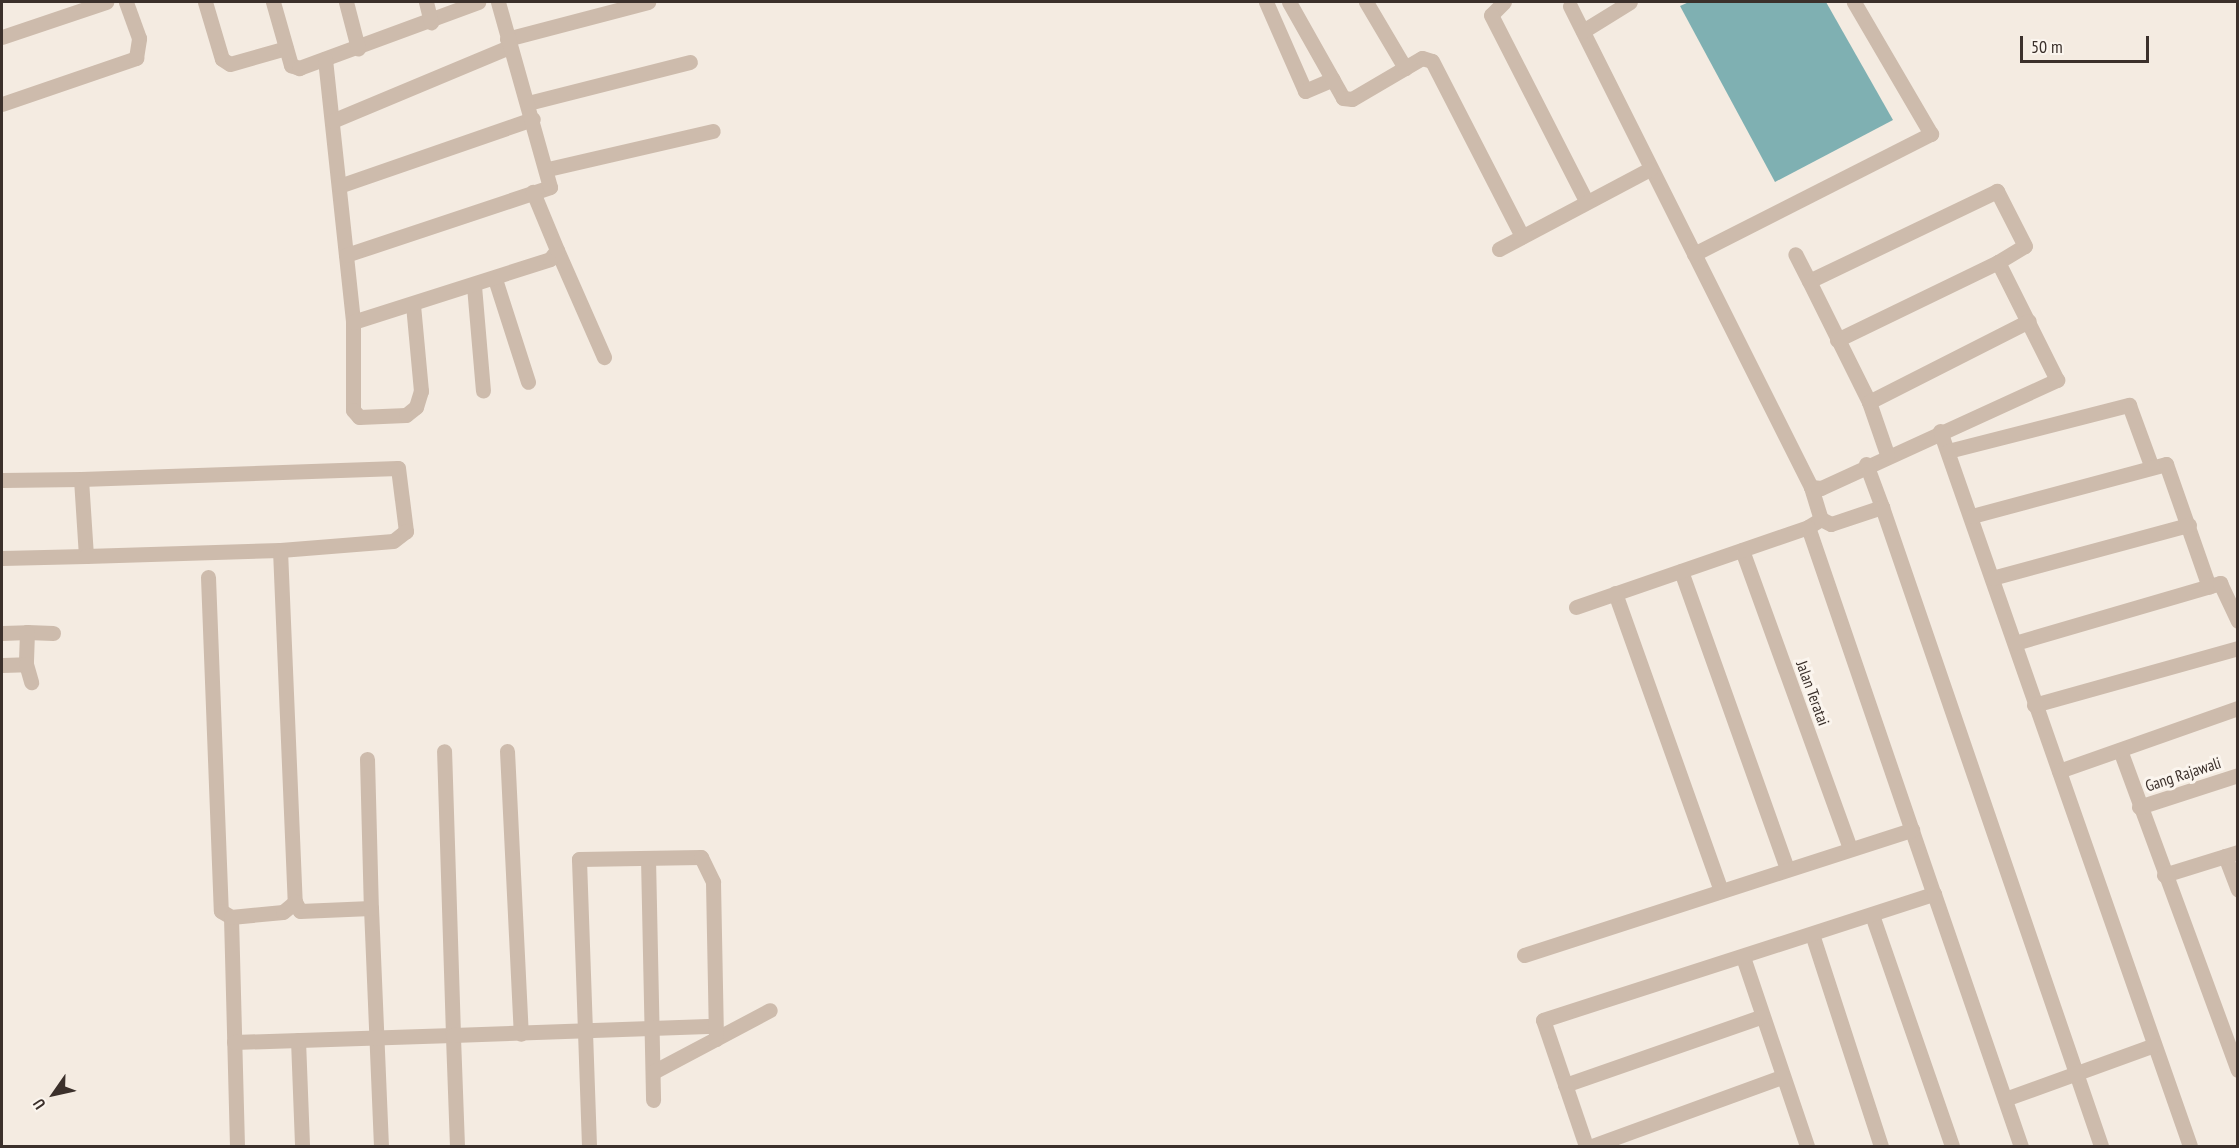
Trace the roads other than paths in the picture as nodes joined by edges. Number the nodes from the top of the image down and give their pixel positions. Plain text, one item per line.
1 (106, 2) edge
2 (126, 2) edge
3 (205, 2) edge
4 (273, 2) edge
5 (346, 2) edge
6 (426, 2) edge
7 (478, 2) edge
8 (498, 2) edge
9 (648, 2) edge
10 (1266, 2) edge
11 (1289, 2) edge
12 (1366, 2) edge
13 (1504, 2) edge
14 (1630, 2) edge
15 (1854, 2) edge
16 (1570, 6) dead end
17 (431, 22) junction
18 (1582, 31) junction
19 (2, 37) edge
20 (508, 43) junction
21 (286, 48) junction
22 (358, 48) junction
23 (325, 59) junction
24 (690, 62) dead end
25 (1405, 68) junction
26 (1333, 79) junction
27 (528, 103) junction
28 (2, 104) edge
29 (533, 119) junction
30 (332, 121) junction
31 (713, 131) dead end
32 (548, 169) junction
33 (1650, 169) junction
34 (339, 186) junction
35 (533, 192) junction
36 (1586, 201) junction
37 (1522, 236) junction
38 (1499, 249) dead end
39 (557, 250) junction
40 (1694, 254) junction
41 (1795, 254) dead end
42 (346, 255) junction
43 (1998, 262) junction
44 (495, 279) junction
45 (1809, 281) junction
46 (474, 286) junction
47 (413, 304) junction
48 (2029, 321) junction
49 (353, 322) junction
50 (1837, 340) junction
51 (604, 357) dead end
52 (528, 382) dead end
53 (483, 392) dead end
54 (1869, 402) junction
55 (1940, 431) junction
56 (1948, 451) junction
57 (1887, 454) junction
58 (1866, 465) junction
59 (2151, 465) junction
60 (81, 479) junction
61 (2, 480) edge
62 (1811, 487) junction
63 (1882, 507) junction
64 (1972, 516) junction
65 (1821, 519) junction
66 (2189, 525) junction
67 (1808, 527) junction
68 (280, 550) junction
69 (1742, 550) junction
70 (86, 556) junction
71 (2, 558) edge
72 (1681, 571) junction
73 (208, 577) dead end
74 (1992, 578) junction
75 (2209, 586) junction
76 (1615, 593) junction
77 (1576, 607) dead end
78 (2238, 621) edge
79 (27, 632) junction
80 (2, 633) edge
81 (52, 633) dead end
82 (2015, 643) junction
83 (2238, 648) edge
84 (26, 664) junction
85 (2, 665) edge
86 (31, 682) dead end
87 (2034, 705) junction
88 (2238, 708) edge
89 (2120, 750) junction
90 (444, 751) dead end
91 (507, 751) dead end
92 (367, 759) dead end
93 (2059, 771) junction
94 (2238, 775) edge
95 (2139, 807) junction
96 (1912, 830) junction
97 (1850, 848) junction
98 (2231, 854) edge
99 (648, 858) junction
100 (1787, 869) junction
101 (2164, 874) junction
102 (2238, 890) edge
103 (1721, 891) junction
104 (1934, 894) junction
105 (295, 902) junction
106 (371, 908) junction
107 (1872, 915) junction
108 (231, 916) junction
109 (1812, 934) junction
110 (1524, 956) dead end
111 (1743, 957) junction
112 (770, 1010) dead end
113 (1760, 1017) junction
114 (652, 1029) junction
115 (585, 1031) junction
116 (715, 1033) junction
117 (521, 1034) junction
118 (453, 1035) junction
119 (377, 1037) junction
120 (298, 1040) junction
121 (234, 1042) junction
122 (2154, 1045) junction
123 (2238, 1070) edge
124 (653, 1072) junction
125 (2077, 1073) junction
126 (1782, 1077) junction
127 (1565, 1085) junction
128 (2005, 1099) junction
129 (653, 1100) dead end
130 (1801, 1145) edge
131 (237, 1146) edge
132 (302, 1146) edge
133 (381, 1146) edge
134 (457, 1146) edge
135 (590, 1146) edge
136 (1586, 1146) edge
137 (1592, 1146) edge
138 (1881, 1146) edge
139 (1952, 1146) edge
140 (2021, 1146) edge
141 (2101, 1146) edge
142 (2190, 1146) edge

1 - 19 street
2 - 28 street
3 - 21 street
4 - 21 street
5 - 22 street
6 - 17 street
7 - 17 street
8 - 20 street
9 - 20 street
10 - 26 street
11 - 26 street
12 - 25 street
13 - 36 street
14 - 18 street
15 - 40 street
16 - 18 street
17 - 22 street
18 - 33 street
20 - 27 street
20 - 30 street
21 - 23 street
22 - 23 street
23 - 30 street
24 - 27 street
25 - 26 street
25 - 37 street
27 - 29 street
29 - 32 street
29 - 34 street
30 - 34 street
31 - 32 street
32 - 35 street
33 - 36 street
33 - 40 street
34 - 42 street
35 - 39 street
35 - 42 street
36 - 37 street
37 - 38 street
39 - 44 street
39 - 51 street
40 - 62 street
41 - 45 street
42 - 49 street
43 - 45 street
43 - 48 street
43 - 50 street
44 - 46 street
44 - 52 street
45 - 50 street
46 - 47 street
46 - 53 street
47 - 49 street
47 - 49 street
48 - 54 street
48 - 55 street
50 - 54 street
54 - 57 street
55 - 56 street
55 - 57 street
56 - 59 street
56 - 64 street
57 - 58 street
58 - 62 street
58 - 63 street
59 - 64 street
59 - 66 street
60 - 61 street
60 - 68 street
60 - 70 street
62 - 65 street
63 - 65 street
63 - 125 street
64 - 74 street
65 - 67 street
66 - 74 street
66 - 75 street
67 - 69 street
67 - 96 street
68 - 70 street
68 - 105 street
69 - 72 street
69 - 97 street, Jalan Teratai
70 - 71 street
72 - 76 street
72 - 100 street
73 - 108 street
74 - 82 street
75 - 78 street
75 - 82 street
76 - 77 street
76 - 103 street
79 - 80 street
79 - 81 street
79 - 84 street
82 - 87 street
83 - 87 street
84 - 85 street
84 - 86 street
87 - 93 street
88 - 89 street
89 - 93 street
89 - 95 street
90 - 118 street
91 - 117 street
92 - 106 street
93 - 122 street
94 - 95 street, Gang Rajawali
95 - 101 street
96 - 97 street
96 - 104 street
97 - 100 street
98 - 101 street
98 - 102 street
99 - 114 street
99 - 115 street
99 - 116 street
100 - 103 street
101 - 123 street
103 - 110 street
104 - 107 street
104 - 128 street
105 - 106 street
105 - 108 street
106 - 119 street
107 - 109 street
107 - 139 street
108 - 121 street
109 - 111 street
109 - 138 street
111 - 113 street
111 - 127 street
112 - 116 street
113 - 126 street
113 - 127 street
114 - 115 street
114 - 116 street
114 - 124 street
115 - 117 street
115 - 135 street
116 - 124 street
117 - 118 street
118 - 119 street
118 - 134 street
119 - 120 street
119 - 133 street
120 - 121 street
120 - 132 street
121 - 131 street
122 - 125 street
122 - 142 street
124 - 129 street
125 - 128 street
125 - 141 street
126 - 130 street
126 - 137 street
127 - 136 street
128 - 140 street

